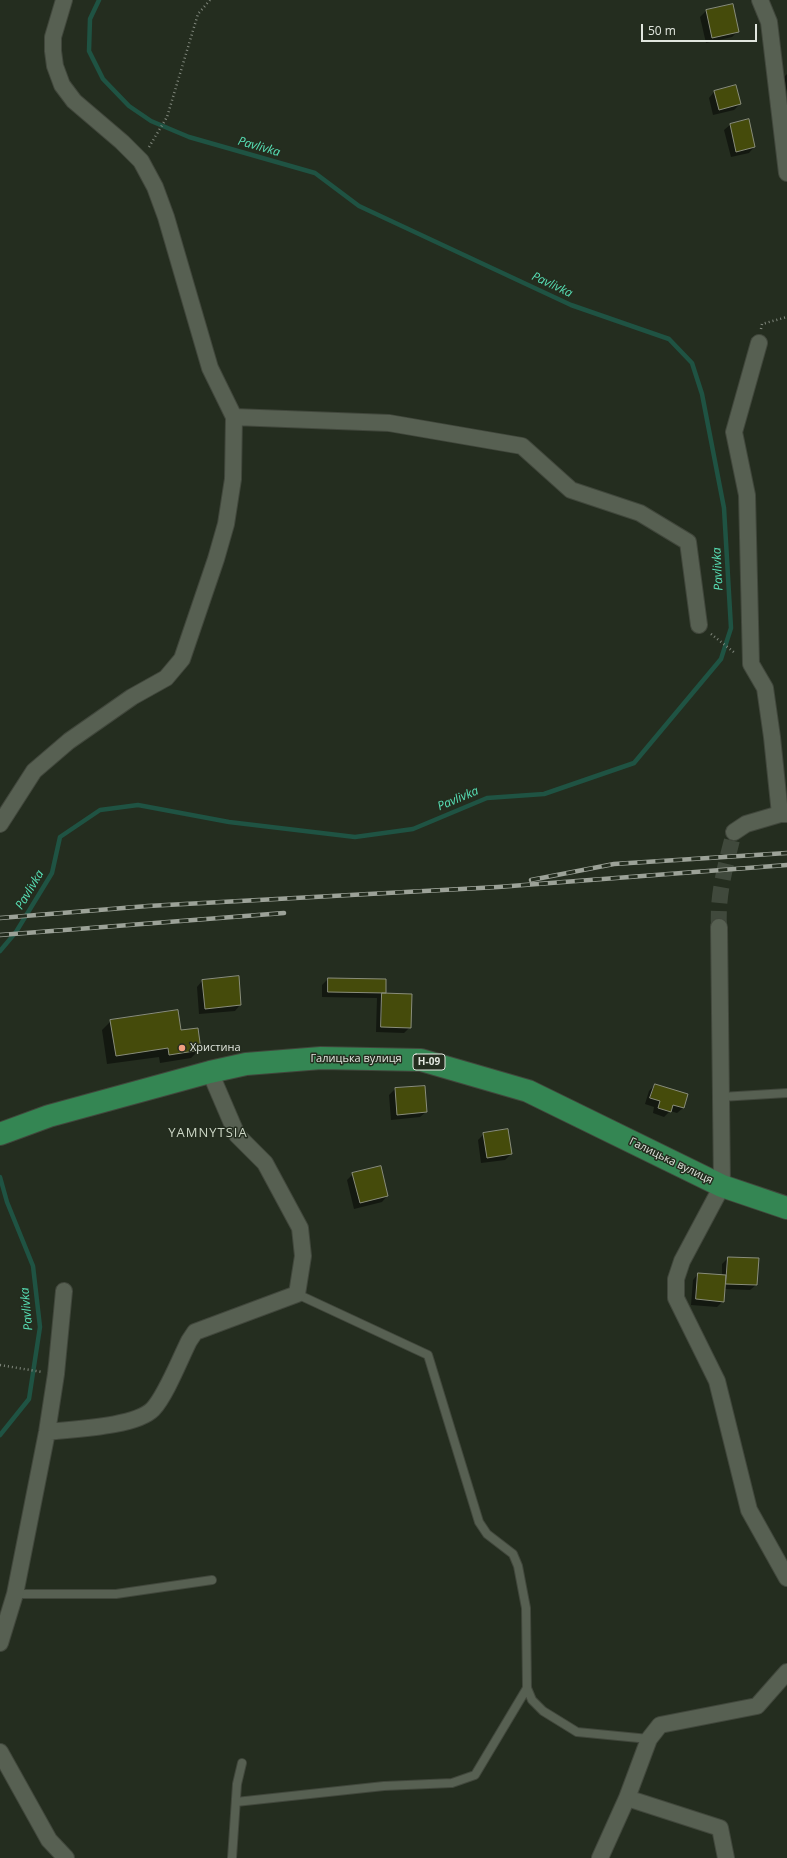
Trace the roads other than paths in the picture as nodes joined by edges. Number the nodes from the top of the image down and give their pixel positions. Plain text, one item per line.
1 (64, 0) edge
2 (760, 0) edge
3 (787, 173) edge
4 (759, 343) road end
5 (234, 417) junction
6 (703, 628) road end
7 (784, 814) edge
8 (0, 824) edge
9 (734, 832) dead end
10 (719, 927) tunnel mouth
11 (210, 1072) junction
12 (787, 1093) edge
13 (721, 1097) junction
14 (0, 1134) edge
15 (722, 1186) junction
16 (787, 1208) edge
17 (64, 1291) dead end
18 (297, 1294) junction
19 (47, 1432) junction
20 (787, 1578) edge
21 (212, 1580) dead end
22 (15, 1594) junction
23 (0, 1643) edge
24 (787, 1672) edge
25 (527, 1688) junction
26 (649, 1739) junction
27 (0, 1752) edge
28 (242, 1763) dead end
29 (627, 1798) junction
30 (236, 1802) junction
31 (66, 1858) edge
32 (232, 1858) edge
33 (600, 1858) edge
34 (726, 1858) edge

1 - 5 street
2 - 3 street
4 - 7 street
5 - 6 street
5 - 8 street
7 - 9 street
10 - 13 street
11 - 14 main road, Галицька вулиця / Н-09
11 - 15 main road, Галицька вулиця / Н-09
11 - 18 street
12 - 13 lane
13 - 15 street
15 - 16 main road, Галицька вулиця / Н-09
15 - 20 street
17 - 19 street
18 - 19 street
18 - 25 lane
19 - 22 street
21 - 22 lane
22 - 23 street
24 - 26 street
25 - 26 lane
25 - 30 lane
26 - 29 street
27 - 31 street
28 - 30 lane
29 - 33 street
29 - 34 street
30 - 32 lane

